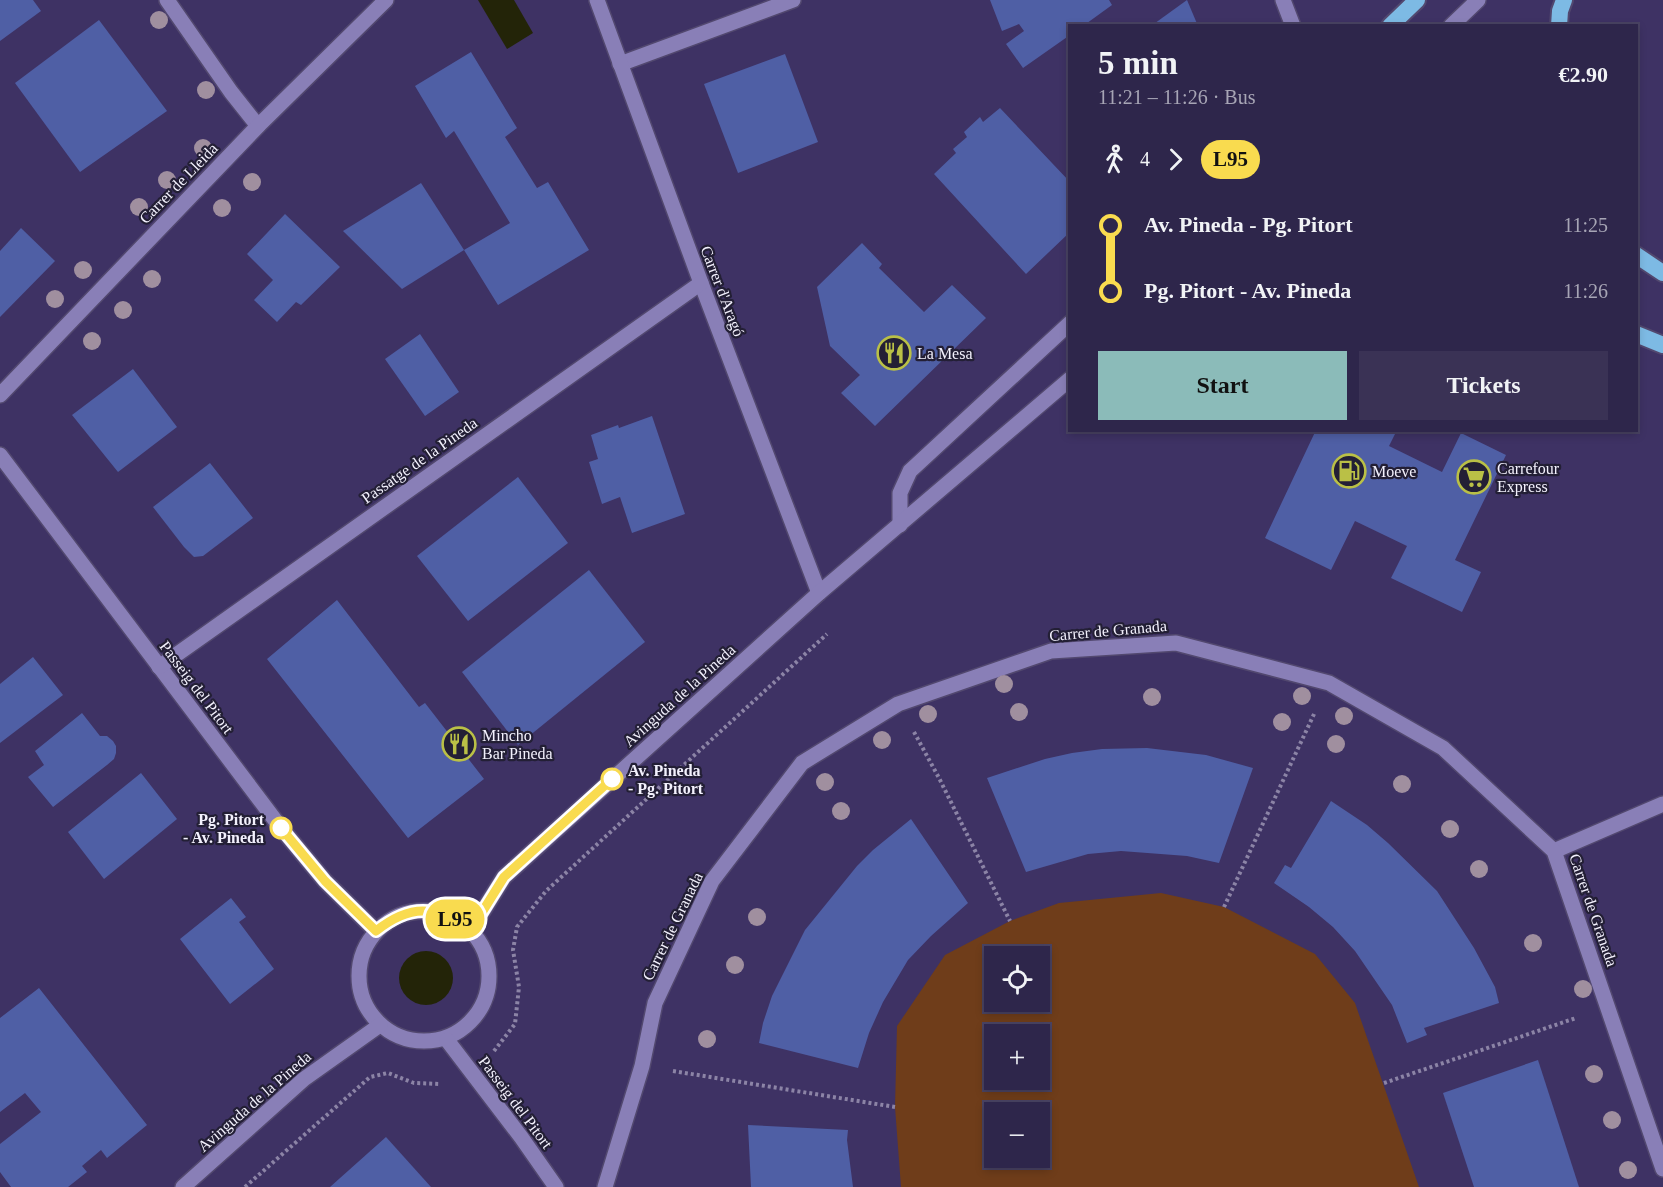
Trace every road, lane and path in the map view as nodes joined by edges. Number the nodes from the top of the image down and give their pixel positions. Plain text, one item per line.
1 (167, 0) edge
2 (386, 0) edge
3 (597, 0) edge
4 (793, 0) edge
5 (1283, 0) edge
6 (1417, 0) edge
7 (1478, 0) edge
8 (1564, 0) edge
9 (1292, 24) edge
10 (1392, 24) edge
11 (1453, 24) edge
12 (1559, 24) edge
13 (620, 64) junction
14 (258, 126) junction
15 (1638, 256) edge
16 (1663, 273) edge
17 (701, 283) junction
18 (1068, 325) edge
19 (1638, 335) edge
20 (1663, 345) edge
21 (1068, 381) edge
22 (0, 395) edge
23 (0, 455) edge
24 (900, 525) junction
25 (819, 593) junction
26 (828, 632) dead end
27 (159, 667) junction
28 (1329, 683) junction
29 (898, 704) junction
30 (1663, 804) edge
31 (1554, 851) junction
32 (1224, 907) dead end
33 (1010, 921) dead end
34 (471, 930) junction
35 (376, 931) junction
36 (1609, 1007) junction
37 (380, 1025) junction
38 (447, 1040) junction
39 (642, 1066) junction
40 (470, 1072) junction
41 (1384, 1083) dead end
42 (895, 1107) dead end
43 (1663, 1169) edge
44 (183, 1187) edge
45 (245, 1187) edge
46 (556, 1187) edge
47 (605, 1187) edge

1 - 14 street
2 - 14 street, Carrer de Lleida
3 - 13 street, Carrer d'Aragó
4 - 13 street
5 - 9 street
6 - 10 highway
7 - 11 street
8 - 12 highway
13 - 17 street, Carrer d'Aragó
14 - 22 street, Carrer de Lleida
15 - 16 highway
17 - 25 street, Carrer d'Aragó
17 - 27 street, Passatge de la Pineda
18 - 24 street
19 - 20 highway
21 - 24 street, Avinguda de la Pineda
23 - 27 street, Passeig del Pitort
24 - 25 street, Avinguda de la Pineda
25 - 34 street, Avinguda de la Pineda
26 - 40 path
27 - 35 street, Passeig del Pitort
28 - 29 street, Carrer de Granada
28 - 31 street, Carrer de Granada
28 - 32 path
29 - 33 path
29 - 39 street, Carrer de Granada
30 - 31 street
31 - 36 street, Carrer de Granada
34 - 35 street
34 - 38 street
35 - 37 street
36 - 41 path
36 - 43 street, Carrer de Granada
37 - 38 street
37 - 44 street, Avinguda de la Pineda
38 - 40 street, Passeig del Pitort
39 - 42 path
39 - 47 street, Carrer de Granada
40 - 45 path
40 - 46 street, Passeig del Pitort

